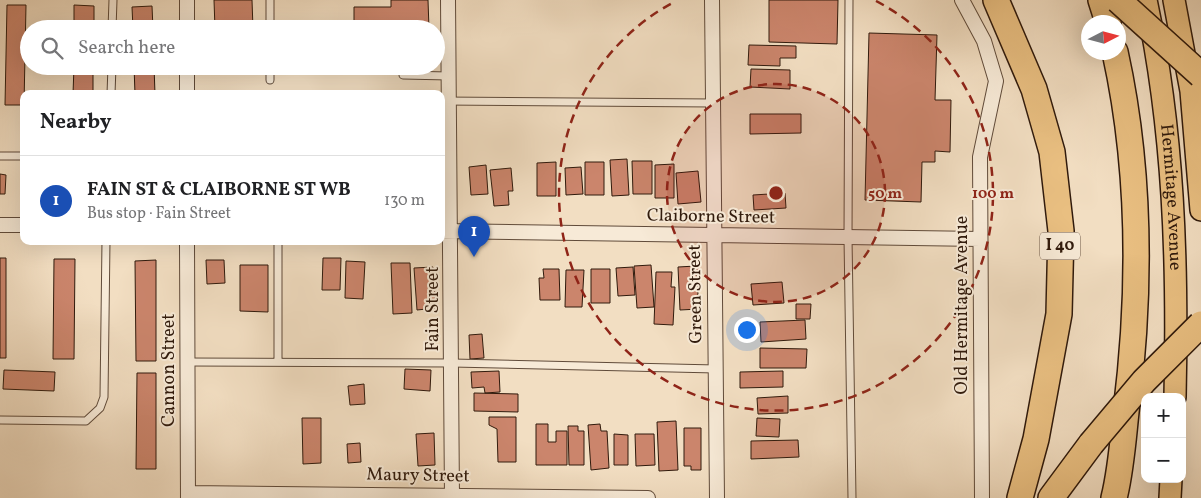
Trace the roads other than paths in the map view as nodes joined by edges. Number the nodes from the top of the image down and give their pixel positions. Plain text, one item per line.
1 (113, 0) edge
2 (187, 0) edge
3 (270, 0) edge
4 (448, 0) edge
5 (712, 0) edge
6 (849, 0) edge
7 (962, 0) edge
8 (996, 0) edge
9 (1101, 0) edge
10 (1118, 0) edge
11 (1146, 0) edge
12 (1174, 0) edge
13 (1106, 15) edge
14 (112, 20) edge
15 (187, 20) edge
16 (270, 20) edge
17 (1117, 60) edge
18 (112, 75) edge
19 (187, 75) edge
20 (270, 75) edge
21 (403, 75) dead end
22 (1201, 75) edge
23 (449, 76) junction
24 (270, 80) dead end
25 (111, 90) edge
26 (187, 90) edge
27 (445, 101) edge
28 (713, 103) junction
29 (0, 156) edge
30 (20, 156) edge
31 (1201, 210) edge
32 (0, 225) edge
33 (20, 225) edge
34 (446, 231) edge
35 (714, 236) junction
36 (848, 237) junction
37 (980, 239) junction
38 (106, 245) edge
39 (188, 245) edge
40 (278, 245) edge
41 (1201, 324) edge
42 (188, 362) junction
43 (278, 362) junction
44 (452, 363) junction
45 (716, 369) junction
46 (1176, 393) edge
47 (0, 420) edge
48 (1171, 483) edge
49 (188, 495) edge
50 (452, 496) edge
51 (648, 498) edge
52 (717, 498) edge
53 (852, 498) edge
54 (982, 498) edge
55 (1020, 498) edge
56 (1051, 498) edge
57 (1114, 498) edge
58 (1170, 498) edge

1 - 14 lane
2 - 15 street
3 - 16 lane
4 - 23 street, Fain Street
5 - 28 street, Green Street
6 - 36 lane
7 - 37 street, Old Hermitage Avenue
8 - 55 highway, I 40
9 - 13 highway
10 - 22 highway, bridge
11 - 46 main road, Hermitage Avenue
12 - 31 main road, Hermitage Avenue
17 - 57 highway
18 - 25 lane
19 - 26 street
20 - 24 lane
21 - 23 lane
23 - 27 street, Fain Street
27 - 28 lane
27 - 34 street, Fain Street
28 - 35 street, Green Street
29 - 30 lane
32 - 33 street
34 - 35 street, Claiborne Street
34 - 44 street, Fain Street
35 - 36 street, Claiborne Street
35 - 45 street, Green Street
36 - 37 street, Claiborne Street
36 - 53 lane
37 - 54 street, Old Hermitage Avenue
38 - 47 lane
39 - 42 street, Cannon Street
40 - 43 lane
41 - 56 highway, bridge
42 - 43 lane
42 - 49 street, Cannon Street
43 - 44 lane
44 - 45 lane
44 - 50 street, Fain Street
45 - 52 street, Green Street
48 - 58 main road
49 - 50 street, Maury Street
50 - 51 street, Maury Street

